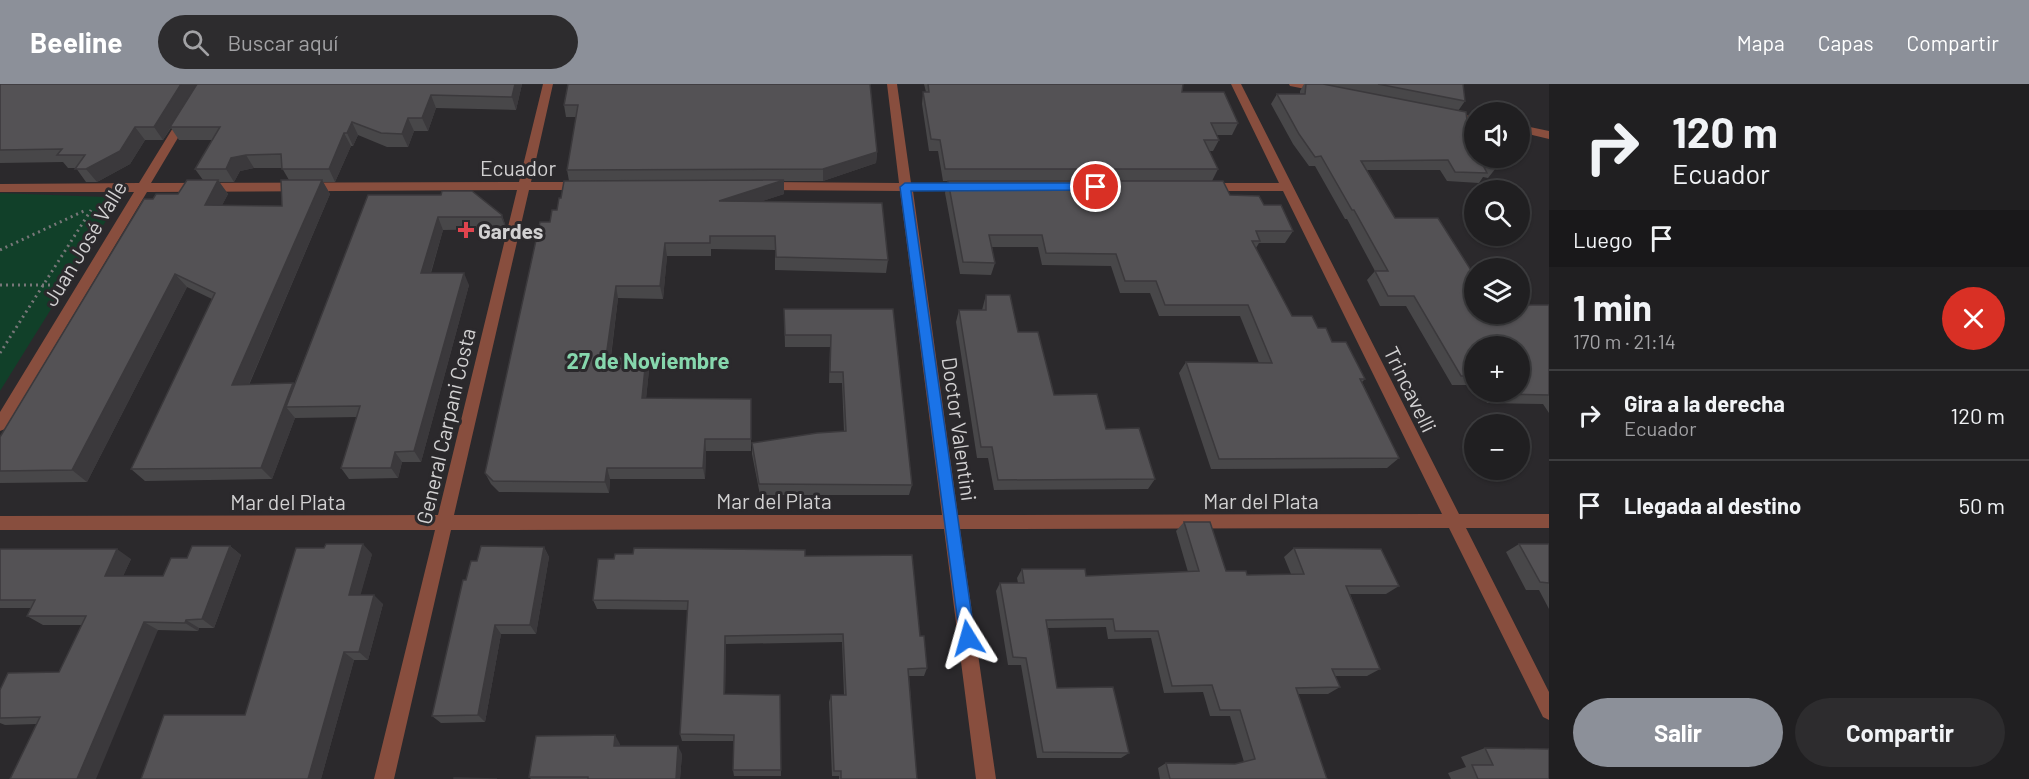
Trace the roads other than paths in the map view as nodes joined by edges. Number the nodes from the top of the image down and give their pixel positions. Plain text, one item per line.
1 (205, 84) edge
2 (548, 84) edge
3 (892, 84) edge
4 (1236, 84) edge
5 (1294, 84) edge
6 (1328, 91) edge
7 (1441, 113) edge
8 (1464, 118) edge
9 (1530, 131) edge
10 (1549, 135) edge
11 (525, 186) junction
12 (597, 186) edge
13 (751, 186) edge
14 (905, 187) junction
15 (977, 187) edge
16 (1192, 187) edge
17 (1287, 187) junction
18 (0, 188) edge
19 (142, 188) junction
20 (0, 425) edge
21 (952, 521) junction
22 (1549, 521) edge
23 (445, 522) junction
24 (1453, 522) junction
25 (0, 523) edge
26 (1549, 711) edge
27 (384, 779) edge
28 (986, 779) edge

1 - 19 street, Juan José Valle
2 - 11 street, General Carpani Costa
3 - 14 street, Doctor Valentini
4 - 17 street, Trincavelli
5 - 6 street
7 - 8 street
9 - 10 street
11 - 12 street, Ecuador
11 - 19 street, Ecuador
11 - 23 street, General Carpani Costa
13 - 14 street
14 - 15 street
14 - 21 street, Doctor Valentini
16 - 17 street
17 - 24 street, Trincavelli
18 - 19 street, Ecuador
19 - 20 street, Juan José Valle
21 - 23 street, Mar del Plata
21 - 24 street, Mar del Plata
21 - 28 street, Doctor Valentini
22 - 24 street, Mar del Plata
23 - 25 street, Mar del Plata
23 - 27 street, General Carpani Costa
24 - 26 street, Trincavelli

